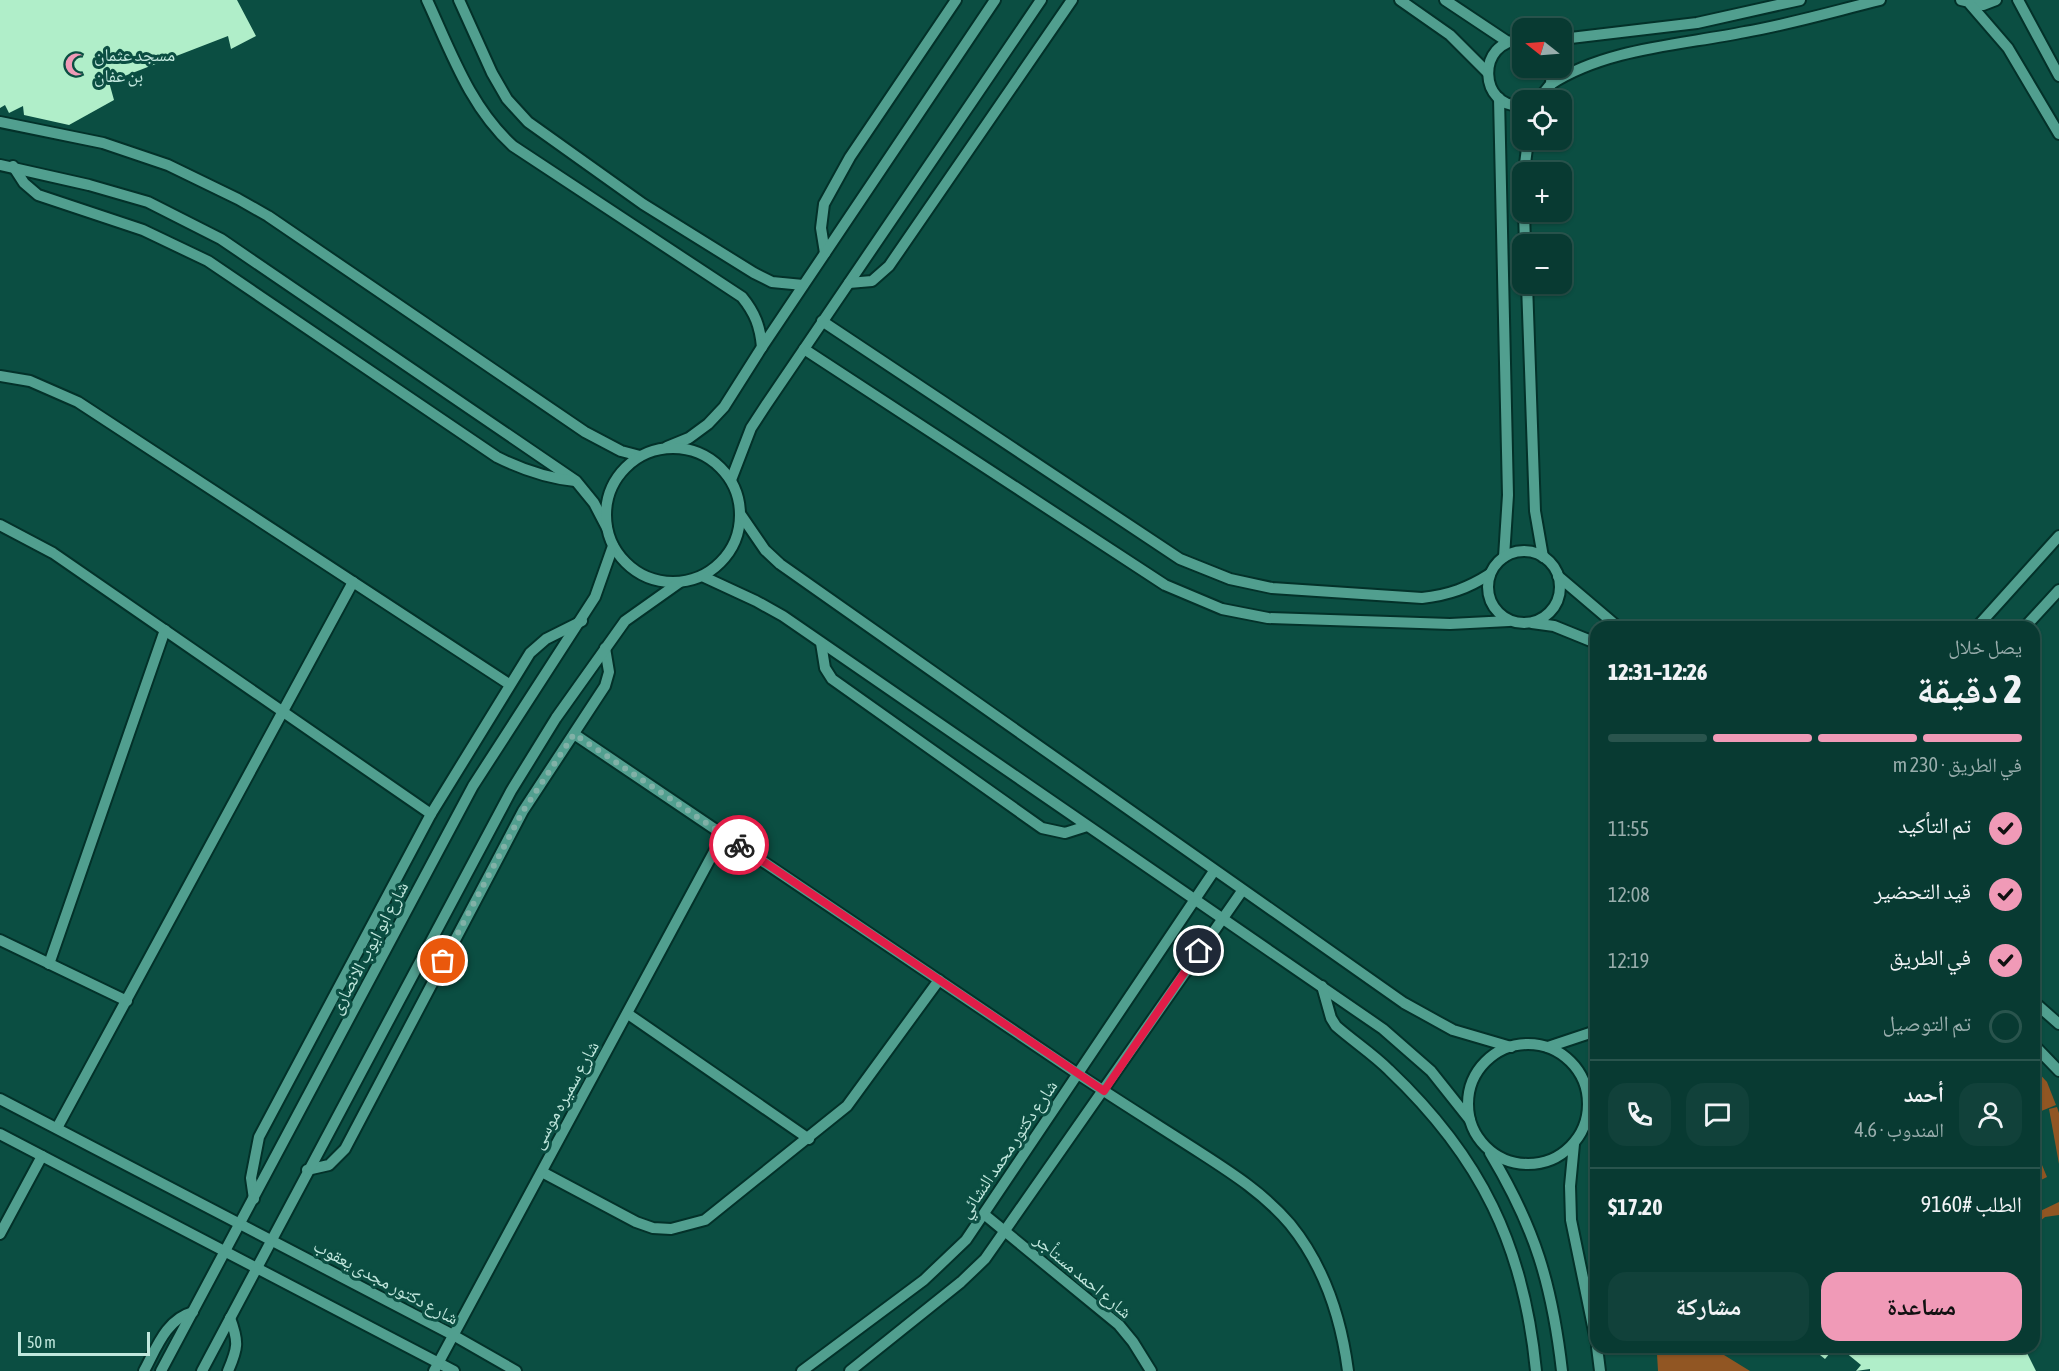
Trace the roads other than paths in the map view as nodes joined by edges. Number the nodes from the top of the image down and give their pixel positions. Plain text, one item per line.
1 (427, 0) edge
2 (459, 0) edge
3 (956, 0) edge
4 (995, 0) edge
5 (1041, 0) edge
6 (1072, 0) edge
7 (1400, 0) edge
8 (1445, 0) edge
9 (1800, 0) edge
10 (1880, 0) edge
11 (1996, 0) edge
12 (2018, 0) edge
13 (1965, 2) edge
14 (1572, 38) edge
15 (1512, 41) edge
16 (1508, 42) junction
17 (1488, 73) junction
18 (2059, 76) edge
19 (1551, 78) edge
20 (1551, 84) junction
21 (1546, 90) edge
22 (1499, 98) junction
23 (1512, 104) edge
24 (0, 122) edge
25 (2059, 134) edge
26 (0, 165) edge
27 (13, 166) junction
28 (825, 253) junction
29 (849, 282) junction
30 (803, 285) junction
31 (1527, 294) edge
32 (822, 321) junction
33 (762, 347) junction
34 (804, 348) junction
35 (0, 376) edge
36 (667, 447) junction
37 (640, 456) junction
38 (730, 480) junction
39 (576, 481) junction
40 (741, 515) junction
41 (0, 525) edge
42 (607, 528) junction
43 (2059, 536) edge
44 (613, 546) junction
45 (1504, 557) junction
46 (1543, 557) junction
47 (1490, 574) junction
48 (702, 576) junction
49 (1558, 576) junction
50 (353, 582) junction
51 (680, 582) junction
52 (2059, 590) edge
53 (582, 621) junction
54 (1509, 621) junction
55 (1611, 621) edge
56 (1982, 621) edge
57 (2031, 621) edge
58 (1532, 623) junction
59 (165, 630) junction
60 (1590, 641) edge
61 (821, 643) junction
62 (605, 648) junction
63 (509, 684) junction
64 (283, 711) junction
65 (574, 734) junction
66 (431, 814) junction
67 (1087, 826) junction
68 (723, 835) junction
69 (1214, 871) junction
70 (1242, 891) junction
71 (1195, 900) junction
72 (1222, 918) junction
73 (0, 940) edge
74 (49, 964) junction
75 (939, 981) junction
76 (1322, 986) junction
77 (126, 1001) junction
78 (2040, 1007) edge
79 (628, 1014) junction
80 (2059, 1024) edge
81 (1590, 1033) edge
82 (1511, 1047) junction
83 (1548, 1047) junction
84 (2040, 1051) edge
85 (2059, 1071) edge
86 (1079, 1074) junction
87 (1104, 1091) junction
88 (0, 1099) edge
89 (1590, 1113) edge
90 (1587, 1117) junction
91 (1470, 1120) junction
92 (57, 1128) junction
93 (0, 1134) edge
94 (809, 1139) junction
95 (1574, 1144) junction
96 (1488, 1150) junction
97 (42, 1156) junction
98 (308, 1170) junction
99 (542, 1172) junction
100 (254, 1199) junction
101 (985, 1215) junction
102 (240, 1224) junction
103 (1006, 1233) junction
104 (0, 1234) edge
105 (271, 1240) junction
106 (225, 1251) junction
107 (257, 1267) junction
108 (193, 1312) junction
109 (1590, 1312) edge
110 (230, 1318) junction
111 (453, 1335) junction
112 (1598, 1353) edge
113 (437, 1367) edge
114 (1145, 1369) edge
115 (144, 1371) edge
116 (161, 1371) edge
117 (202, 1371) edge
118 (228, 1371) edge
119 (454, 1371) edge
120 (516, 1371) edge
121 (802, 1371) edge
122 (850, 1371) edge
123 (1348, 1371) edge
124 (1536, 1371) edge
125 (1562, 1371) edge
126 (1600, 1371) edge

1 - 33 street
2 - 30 street
3 - 28 street
4 - 28 street
5 - 29 street
6 - 29 street
7 - 17 street
8 - 16 street
9 - 14 street
10 - 20 street
11 - 13 street
12 - 18 street
13 - 25 street
15 - 16 street
16 - 17 street
17 - 22 street
19 - 20 street
20 - 21 street
22 - 23 street
22 - 45 street
24 - 37 street
26 - 27 street
27 - 39 street
27 - 39 street
28 - 30 street
29 - 32 street
30 - 33 street
31 - 46 street
32 - 34 street
32 - 47 street
33 - 36 street
34 - 38 street
34 - 54 street
35 - 50 street
36 - 37 street
36 - 38 street
37 - 42 street
38 - 40 street
39 - 42 street
40 - 48 street
40 - 69 street
41 - 59 street
42 - 44 street
43 - 56 street
44 - 51 street
44 - 53 street, شارع ابو ايوب الانصارى
45 - 46 street
45 - 47 street
46 - 49 street
47 - 54 street
48 - 51 street
48 - 61 street
49 - 55 street
49 - 58 street
50 - 63 street
50 - 64 street
51 - 62 street
52 - 57 street
53 - 63 street
53 - 100 street, شارع ابو ايوب الانصارى
54 - 58 street
58 - 60 street
59 - 64 street
59 - 74 street
61 - 67 street
61 - 67 street
62 - 65 street
62 - 98 street
63 - 66 street
64 - 66 street
64 - 77 street
65 - 68 street
65 - 98 street
66 - 100 street
67 - 71 street
68 - 75 street
68 - 79 street, شارع سميره موسى
69 - 70 street
69 - 71 street, شارع دكتور محمد النشائي
70 - 72 street
70 - 82 street
71 - 72 street
71 - 86 street, شارع دكتور محمد النشائي
72 - 76 street
72 - 87 street
73 - 74 street
74 - 77 street
75 - 86 street
75 - 94 street
76 - 91 street
76 - 124 street
77 - 92 street
78 - 80 street
79 - 94 street
79 - 99 street, شارع سميره موسى
81 - 83 street
82 - 83 street
82 - 91 street
83 - 90 street
84 - 85 street
86 - 87 street
86 - 101 street, شارع دكتور محمد النشائي
87 - 103 street
87 - 123 street
88 - 92 street, شارع دكتور مجدى يعقوب
89 - 90 street
90 - 95 street
91 - 96 street
92 - 102 street, شارع دكتور مجدى يعقوب
93 - 97 street
94 - 99 street
95 - 96 street
95 - 109 street
96 - 125 street
97 - 104 street
97 - 106 street
98 - 105 street
99 - 111 street, شارع سميره موسى
100 - 102 street, شارع ابو ايوب الانصارى
101 - 103 street, شارع احمد مستأجر
101 - 121 street, شارع دكتور محمد النشائي
102 - 105 street, شارع دكتور مجدى يعقوب
102 - 106 street, شارع ابو ايوب الانصارى
103 - 114 street, شارع احمد مستأجر
103 - 122 street
105 - 107 street
105 - 111 street, شارع دكتور مجدى يعقوب
106 - 107 street
106 - 108 street, شارع ابو ايوب الانصارى
107 - 110 street
107 - 113 street
108 - 115 street
108 - 116 street, شارع ابو ايوب الانصارى
110 - 117 street
110 - 118 street
111 - 113 street, شارع سميره موسى
111 - 120 street, شارع دكتور مجدى يعقوب
112 - 126 street
113 - 119 street

